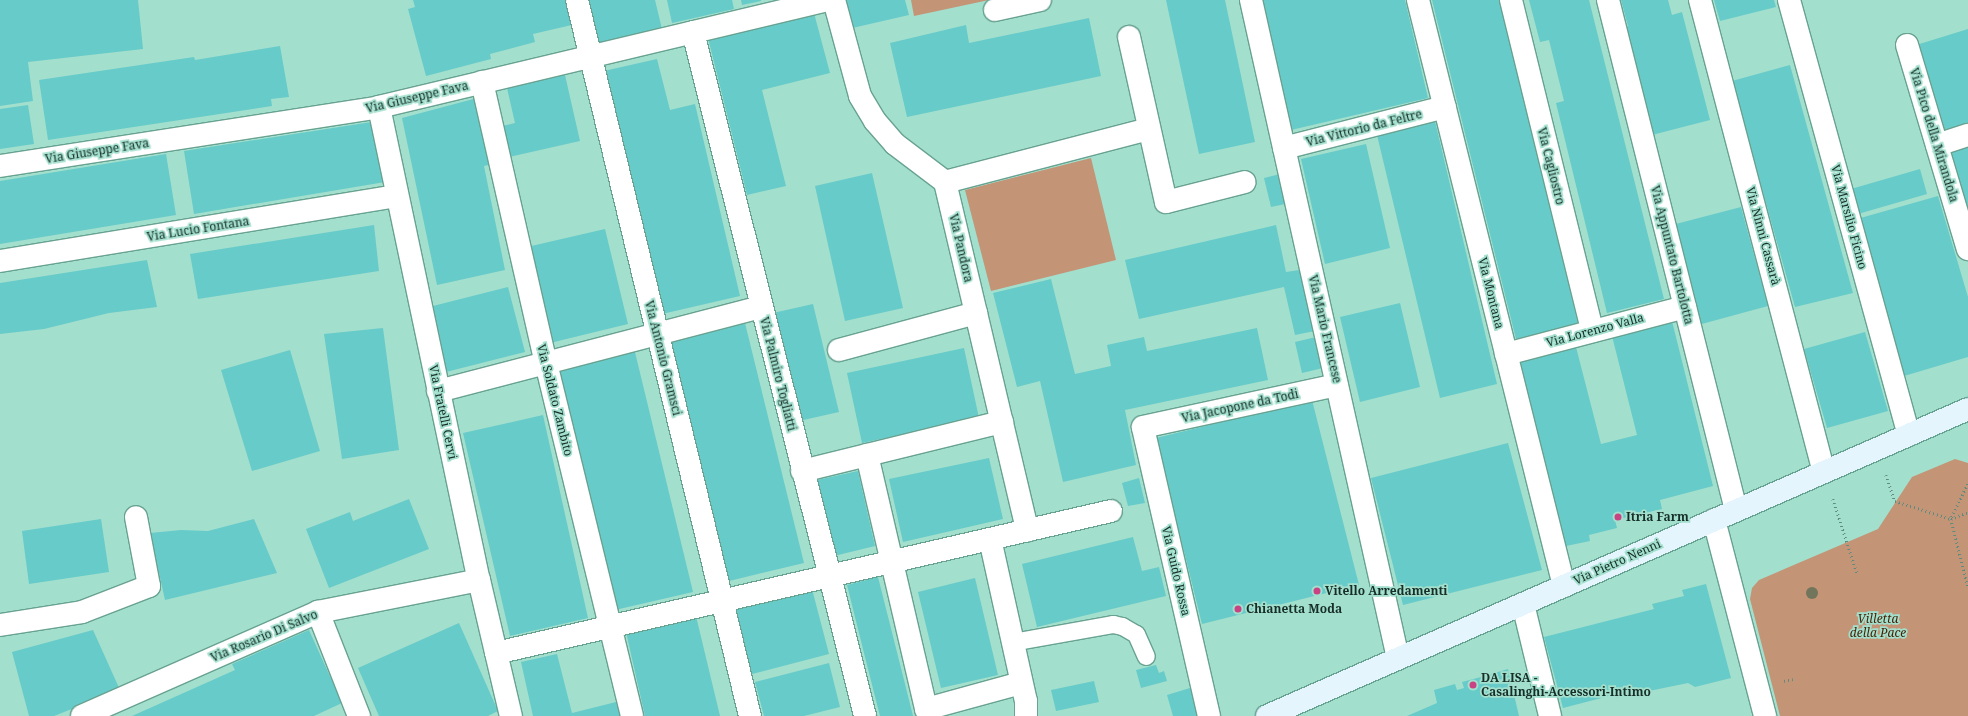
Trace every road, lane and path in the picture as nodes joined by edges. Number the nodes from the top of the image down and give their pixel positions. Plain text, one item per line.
1 (577, 0) edge
2 (828, 0) edge
3 (834, 0) edge
4 (1040, 0) edge
5 (1251, 0) edge
6 (1418, 0) edge
7 (1511, 0) edge
8 (1608, 0) edge
9 (1700, 0) edge
10 (1789, 0) edge
11 (995, 10) dead end
12 (693, 32) junction
13 (1129, 37) dead end
14 (1908, 44) dead end
15 (591, 56) junction
16 (482, 82) junction
17 (380, 107) junction
18 (1445, 107) junction
19 (1149, 129) junction
20 (1968, 135) edge
21 (1937, 145) junction
22 (1284, 148) junction
23 (0, 166) edge
24 (945, 182) junction
25 (1245, 182) dead end
26 (396, 196) junction
27 (1968, 249) edge
28 (0, 262) edge
29 (760, 307) junction
30 (1685, 307) junction
31 (976, 313) junction
32 (1592, 331) junction
33 (658, 334) junction
34 (838, 350) dead end
35 (1506, 354) junction
36 (546, 363) junction
37 (1337, 385) junction
38 (438, 391) junction
39 (1968, 409) edge
40 (1002, 422) junction
41 (1143, 427) joint
42 (1909, 435) junction
43 (867, 455) junction
44 (802, 471) junction
45 (1824, 472) junction
46 (1968, 484) edge
47 (1895, 501) dead end
48 (1736, 510) junction
49 (1111, 511) dead end
50 (1968, 512) edge
51 (136, 517) dead end
52 (1951, 519) junction
53 (1714, 520) junction
54 (1027, 530) junction
55 (990, 539) junction
56 (892, 562) junction
57 (1857, 573) dead end
58 (830, 576) junction
59 (478, 580) junction
60 (1564, 586) junction
61 (1968, 586) edge
62 (722, 601) junction
63 (1523, 604) junction
64 (318, 612) junction
65 (0, 625) edge
66 (610, 626) junction
67 (1012, 642) junction
68 (496, 653) junction
69 (1146, 656) dead end
70 (1398, 658) junction
71 (1027, 704) edge
72 (356, 715) edge
73 (82, 716) edge
74 (511, 716) edge
75 (632, 716) edge
76 (750, 716) edge
77 (865, 716) edge
78 (1209, 716) edge
79 (1267, 716) edge
80 (1550, 716) edge
81 (1765, 716) edge

1 - 15 street, Via Antonio Gramsci
2 - 12 street, Via Giuseppe Fava
3 - 24 street
4 - 11 street
5 - 22 street, Via Mario Francese
6 - 18 street, Via Montana
7 - 32 street, Via Cagliostro
8 - 30 street, Via Appuntato Bartolotta
9 - 45 street, Via Ninni Cassarà
10 - 42 street, Via Marsilio Ficino
12 - 15 street, Via Giuseppe Fava
12 - 29 street, Via Palmiro Togliatti
13 - 19 street
14 - 21 street, Via Pico della Mirandola
15 - 16 street, Via Giuseppe Fava
15 - 33 street, Via Antonio Gramsci
16 - 17 street, Via Giuseppe Fava
16 - 36 street, Via Soldato Zambito
17 - 23 street, Via Giuseppe Fava
17 - 26 street, Via Fratelli Cervi
18 - 22 street, Via Vittorio da Feltre
18 - 35 street, Via Montana
19 - 24 street
19 - 25 street
20 - 21 street
21 - 27 street, Via Pico della Mirandola
22 - 37 street, Via Mario Francese
24 - 31 street, Via Pandora
26 - 28 street, Via Lucio Fontana
26 - 38 street, Via Fratelli Cervi
29 - 33 street
29 - 44 street, Via Palmiro Togliatti
30 - 32 street, Via Lorenzo Valla
30 - 48 street, Via Appuntato Bartolotta
31 - 34 street
31 - 40 street, Via Pandora
32 - 35 street, Via Lorenzo Valla
33 - 36 street
33 - 62 street, Via Antonio Gramsci
35 - 60 street, Via Montana
36 - 38 street
36 - 66 street, Via Soldato Zambito
37 - 41 street, Via Jacopone da Todi
37 - 70 street, Via Mario Francese
38 - 59 street, Via Fratelli Cervi
39 - 42 main road, Via Pietro Nenni
40 - 43 street
40 - 54 street, Via Pandora
41 - 78 street, Via Guido Rossa
42 - 45 main road, Via Pietro Nenni
43 - 44 street
43 - 56 street
44 - 58 street, Via Palmiro Togliatti
45 - 48 main road, Via Pietro Nenni
45 - 57 path
46 - 52 path
47 - 52 path
48 - 53 main road, Via Pietro Nenni
49 - 54 street
50 - 52 path
51 - 65 street
52 - 61 path
53 - 60 main road, Via Pietro Nenni
53 - 81 street
54 - 55 street
55 - 56 street
55 - 67 street
56 - 58 street
56 - 71 street
58 - 62 street
58 - 77 street, Via Palmiro Togliatti
59 - 64 street, Via Rosario Di Salvo
59 - 68 street, Via Fratelli Cervi
60 - 63 main road, Via Pietro Nenni
62 - 66 street
62 - 76 street, Via Antonio Gramsci
63 - 70 main road, Via Pietro Nenni
63 - 80 street
64 - 72 street
64 - 73 street, Via Rosario Di Salvo
66 - 68 street
66 - 75 street, Via Soldato Zambito
67 - 69 lane
67 - 71 street
68 - 74 street, Via Fratelli Cervi
70 - 79 main road, Via Pietro Nenni

